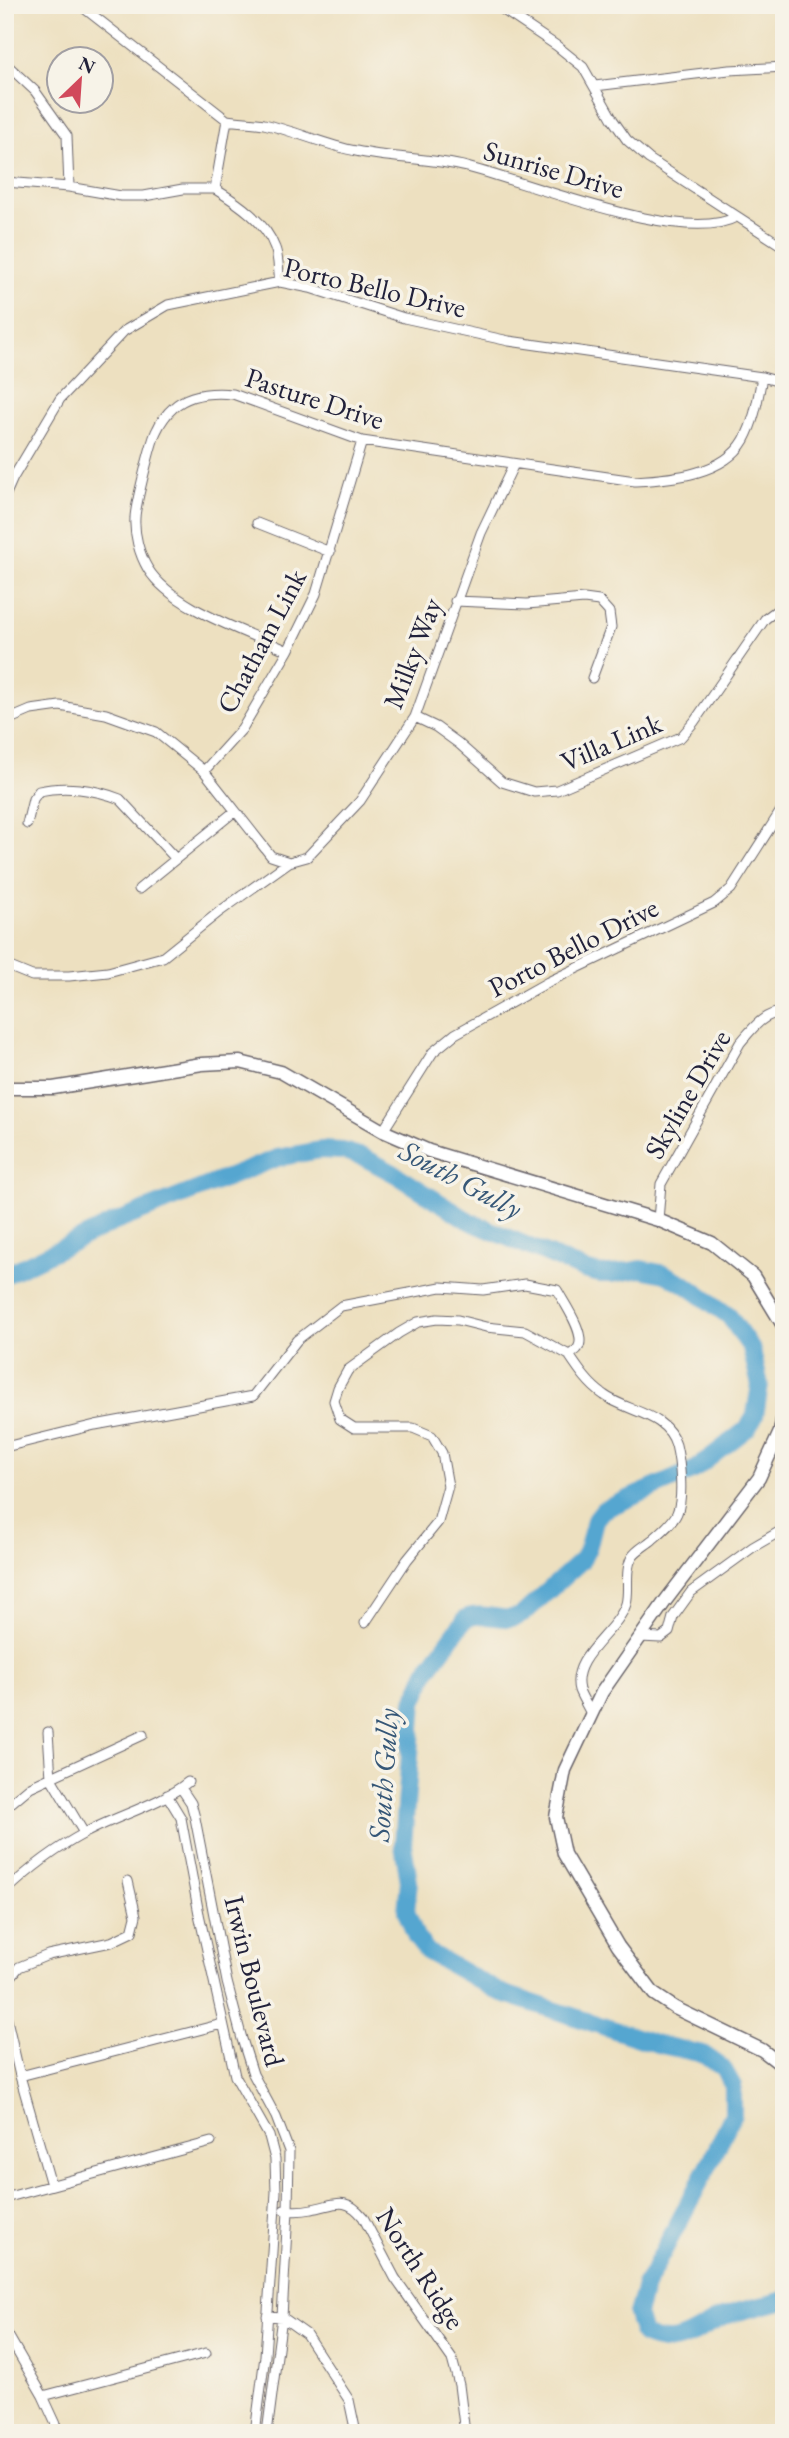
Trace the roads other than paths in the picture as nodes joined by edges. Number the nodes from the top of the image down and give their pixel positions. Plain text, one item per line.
1 (80, 5) edge
2 (496, 5) edge
3 (5, 63) edge
4 (784, 67) edge
5 (595, 86) junction
6 (227, 120) junction
7 (5, 182) edge
8 (69, 187) junction
9 (215, 189) junction
10 (736, 217) junction
11 (784, 247) edge
12 (279, 282) junction
13 (762, 377) junction
14 (784, 383) edge
15 (362, 441) junction
16 (514, 464) junction
17 (5, 496) edge
18 (257, 523) dead end
19 (330, 552) junction
20 (455, 601) junction
21 (784, 605) edge
22 (288, 651) junction
23 (592, 678) dead end
24 (415, 717) junction
25 (5, 721) edge
26 (204, 771) junction
27 (784, 806) edge
28 (235, 811) junction
29 (27, 824) dead end
30 (176, 859) junction
31 (289, 862) junction
32 (139, 889) dead end
33 (5, 965) edge
34 (784, 1012) edge
35 (5, 1088) edge
36 (383, 1131) junction
37 (657, 1220) junction
38 (784, 1327) edge
39 (569, 1355) junction
40 (784, 1409) edge
41 (5, 1447) edge
42 (784, 1529) edge
43 (365, 1623) dead end
44 (640, 1637) junction
45 (591, 1714) junction
46 (48, 1732) dead end
47 (143, 1735) dead end
48 (51, 1778) junction
49 (167, 1796) junction
50 (5, 1808) edge
51 (84, 1833) junction
52 (5, 1871) edge
53 (128, 1881) dead end
54 (14, 1883) junction
55 (5, 1892) edge
56 (213, 1910) junction
57 (199, 1914) junction
58 (5, 1984) edge
59 (5, 2011) edge
60 (222, 2024) junction
61 (242, 2039) junction
62 (227, 2044) junction
63 (784, 2067) edge
64 (20, 2076) junction
65 (268, 2104) junction
66 (255, 2111) junction
67 (211, 2142) dead end
68 (51, 2185) junction
69 (5, 2198) edge
70 (275, 2210) junction
71 (288, 2211) junction
72 (267, 2316) junction
73 (282, 2317) junction
74 (5, 2330) edge
75 (206, 2353) dead end
76 (43, 2396) junction
77 (60, 2433) edge
78 (255, 2433) edge
79 (267, 2433) edge
80 (356, 2433) edge
81 (465, 2433) edge

1 - 6 street
2 - 5 street, Sunrise Drive
3 - 8 street
4 - 5 street
5 - 10 street, Sunrise Drive
6 - 9 street
6 - 10 street, Sunrise Drive
7 - 8 street
8 - 9 street
9 - 12 street
10 - 11 street
12 - 13 street, Porto Bello Drive
12 - 17 street, Porto Bello Drive
13 - 14 street, Porto Bello Drive
13 - 16 street, Pasture Drive
15 - 16 street, Pasture Drive
15 - 19 street, Chatham Link
15 - 22 street, Pasture Drive
16 - 20 street, Milky Way
18 - 19 street
19 - 22 street, Chatham Link
20 - 23 street
20 - 24 street, Milky Way
21 - 24 street, Villa Link
22 - 26 street, Chatham Link
24 - 31 street, Milky Way
25 - 26 street
26 - 28 street
27 - 36 street, Porto Bello Drive
28 - 30 street
28 - 31 street
29 - 30 street
30 - 32 street
31 - 33 street, Milky Way
34 - 37 street, Skyline Drive
35 - 36 main road
36 - 37 main road
37 - 38 main road
39 - 41 street
39 - 43 street
39 - 45 street
40 - 44 main road
42 - 44 street
44 - 45 main road
45 - 63 main road
46 - 48 street
47 - 48 street
48 - 50 street
48 - 51 street
49 - 51 street
49 - 56 street, Irwin Boulevard
49 - 57 street, Irwin Boulevard
51 - 54 street
52 - 54 street
53 - 58 street
54 - 55 street
56 - 57 street
56 - 61 street, Irwin Boulevard
57 - 60 street, Irwin Boulevard
59 - 64 street
60 - 62 street, Irwin Boulevard
60 - 64 street
61 - 62 street
61 - 65 street, Irwin Boulevard
62 - 66 street, Irwin Boulevard
64 - 68 street
65 - 66 street
65 - 71 street, Irwin Boulevard
66 - 70 street, Irwin Boulevard
67 - 68 street
68 - 69 street
70 - 71 street, North Ridge
70 - 72 street, Irwin Boulevard
71 - 73 street, Irwin Boulevard
71 - 81 street, North Ridge
72 - 73 street
72 - 78 street, Irwin Boulevard
73 - 79 street, Irwin Boulevard
73 - 80 street
74 - 76 street
75 - 76 street
76 - 77 street

